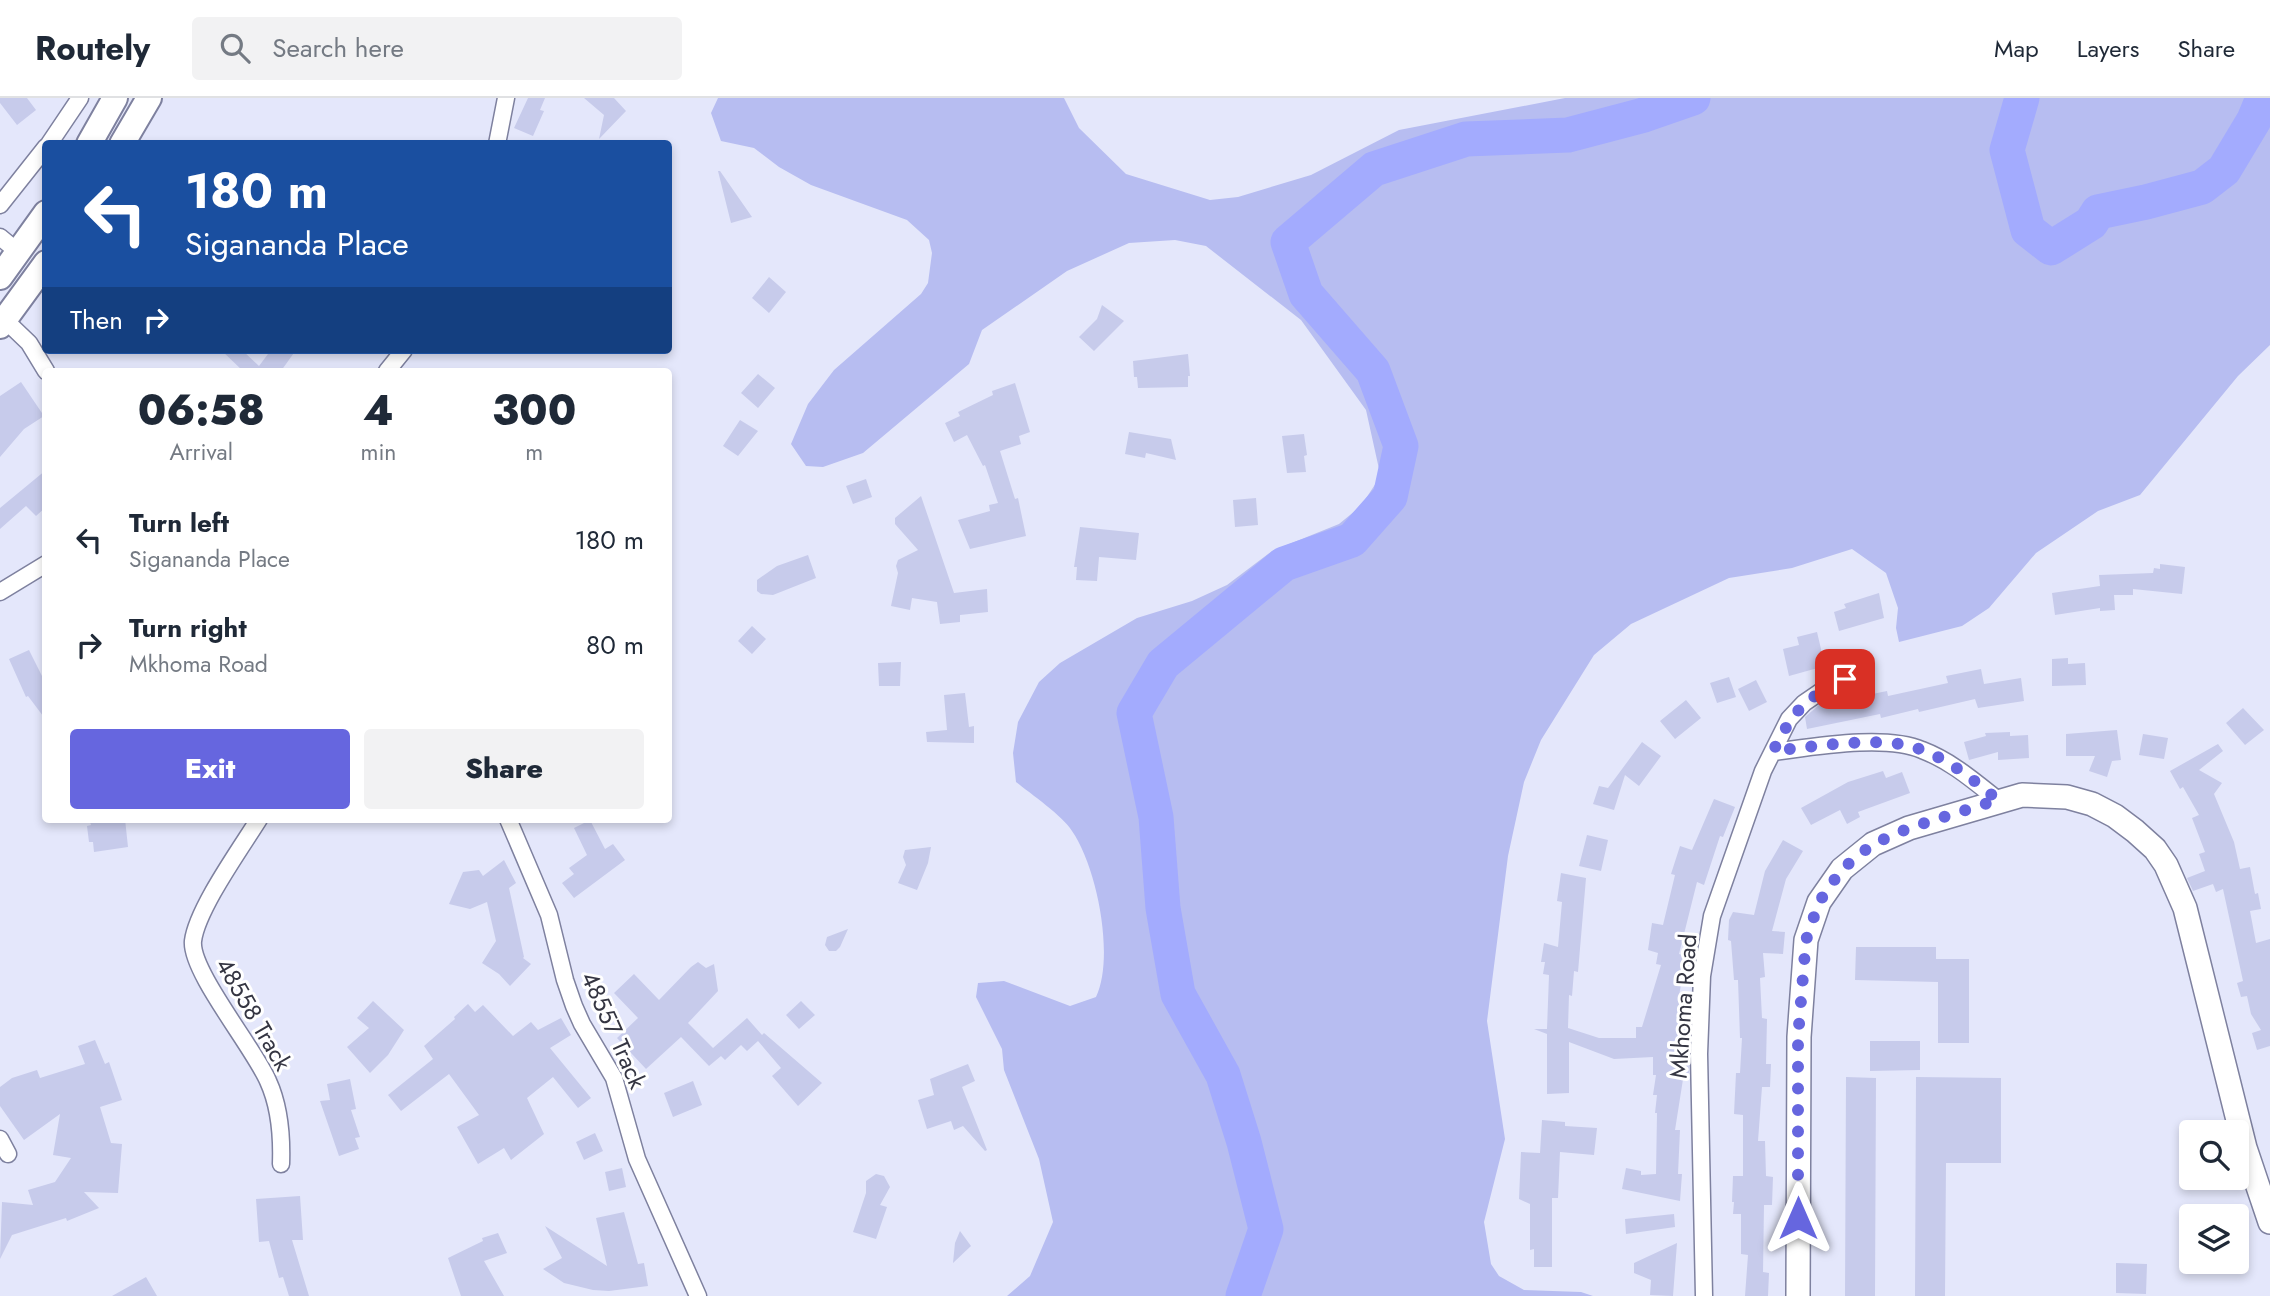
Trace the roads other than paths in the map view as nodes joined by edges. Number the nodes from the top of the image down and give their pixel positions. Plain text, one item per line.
1 (80, 98) edge
2 (115, 98) edge
3 (149, 98) edge
4 (506, 98) edge
5 (51, 140) edge
6 (91, 140) edge
7 (124, 140) edge
8 (498, 140) edge
9 (42, 152) edge
10 (0, 205) edge
11 (42, 216) edge
12 (9, 245) edge
13 (42, 269) edge
14 (0, 277) edge
15 (3, 323) edge
16 (401, 354) edge
17 (44, 368) edge
18 (389, 368) edge
19 (42, 566) edge
20 (0, 592) edge
21 (1845, 679) dead end
22 (1773, 751) junction
23 (1998, 800) junction
24 (257, 823) edge
25 (510, 823) edge
26 (0, 1139) edge
27 (8, 1154) dead end
28 (281, 1164) dead end
29 (2270, 1222) edge
30 (698, 1296) edge
31 (1704, 1296) edge
32 (1798, 1296) edge

1 - 5 street
2 - 6 main road
3 - 7 main road
4 - 8 street
9 - 10 street
11 - 12 main road
12 - 14 main road
13 - 15 main road
15 - 17 street
16 - 18 street
19 - 20 street
21 - 22 street, Mkhoma Road
22 - 23 street
22 - 31 street, Mkhoma Road
23 - 29 street
23 - 32 street
24 - 28 street, 48558 Track
25 - 30 street, 48557 Track
26 - 27 street

